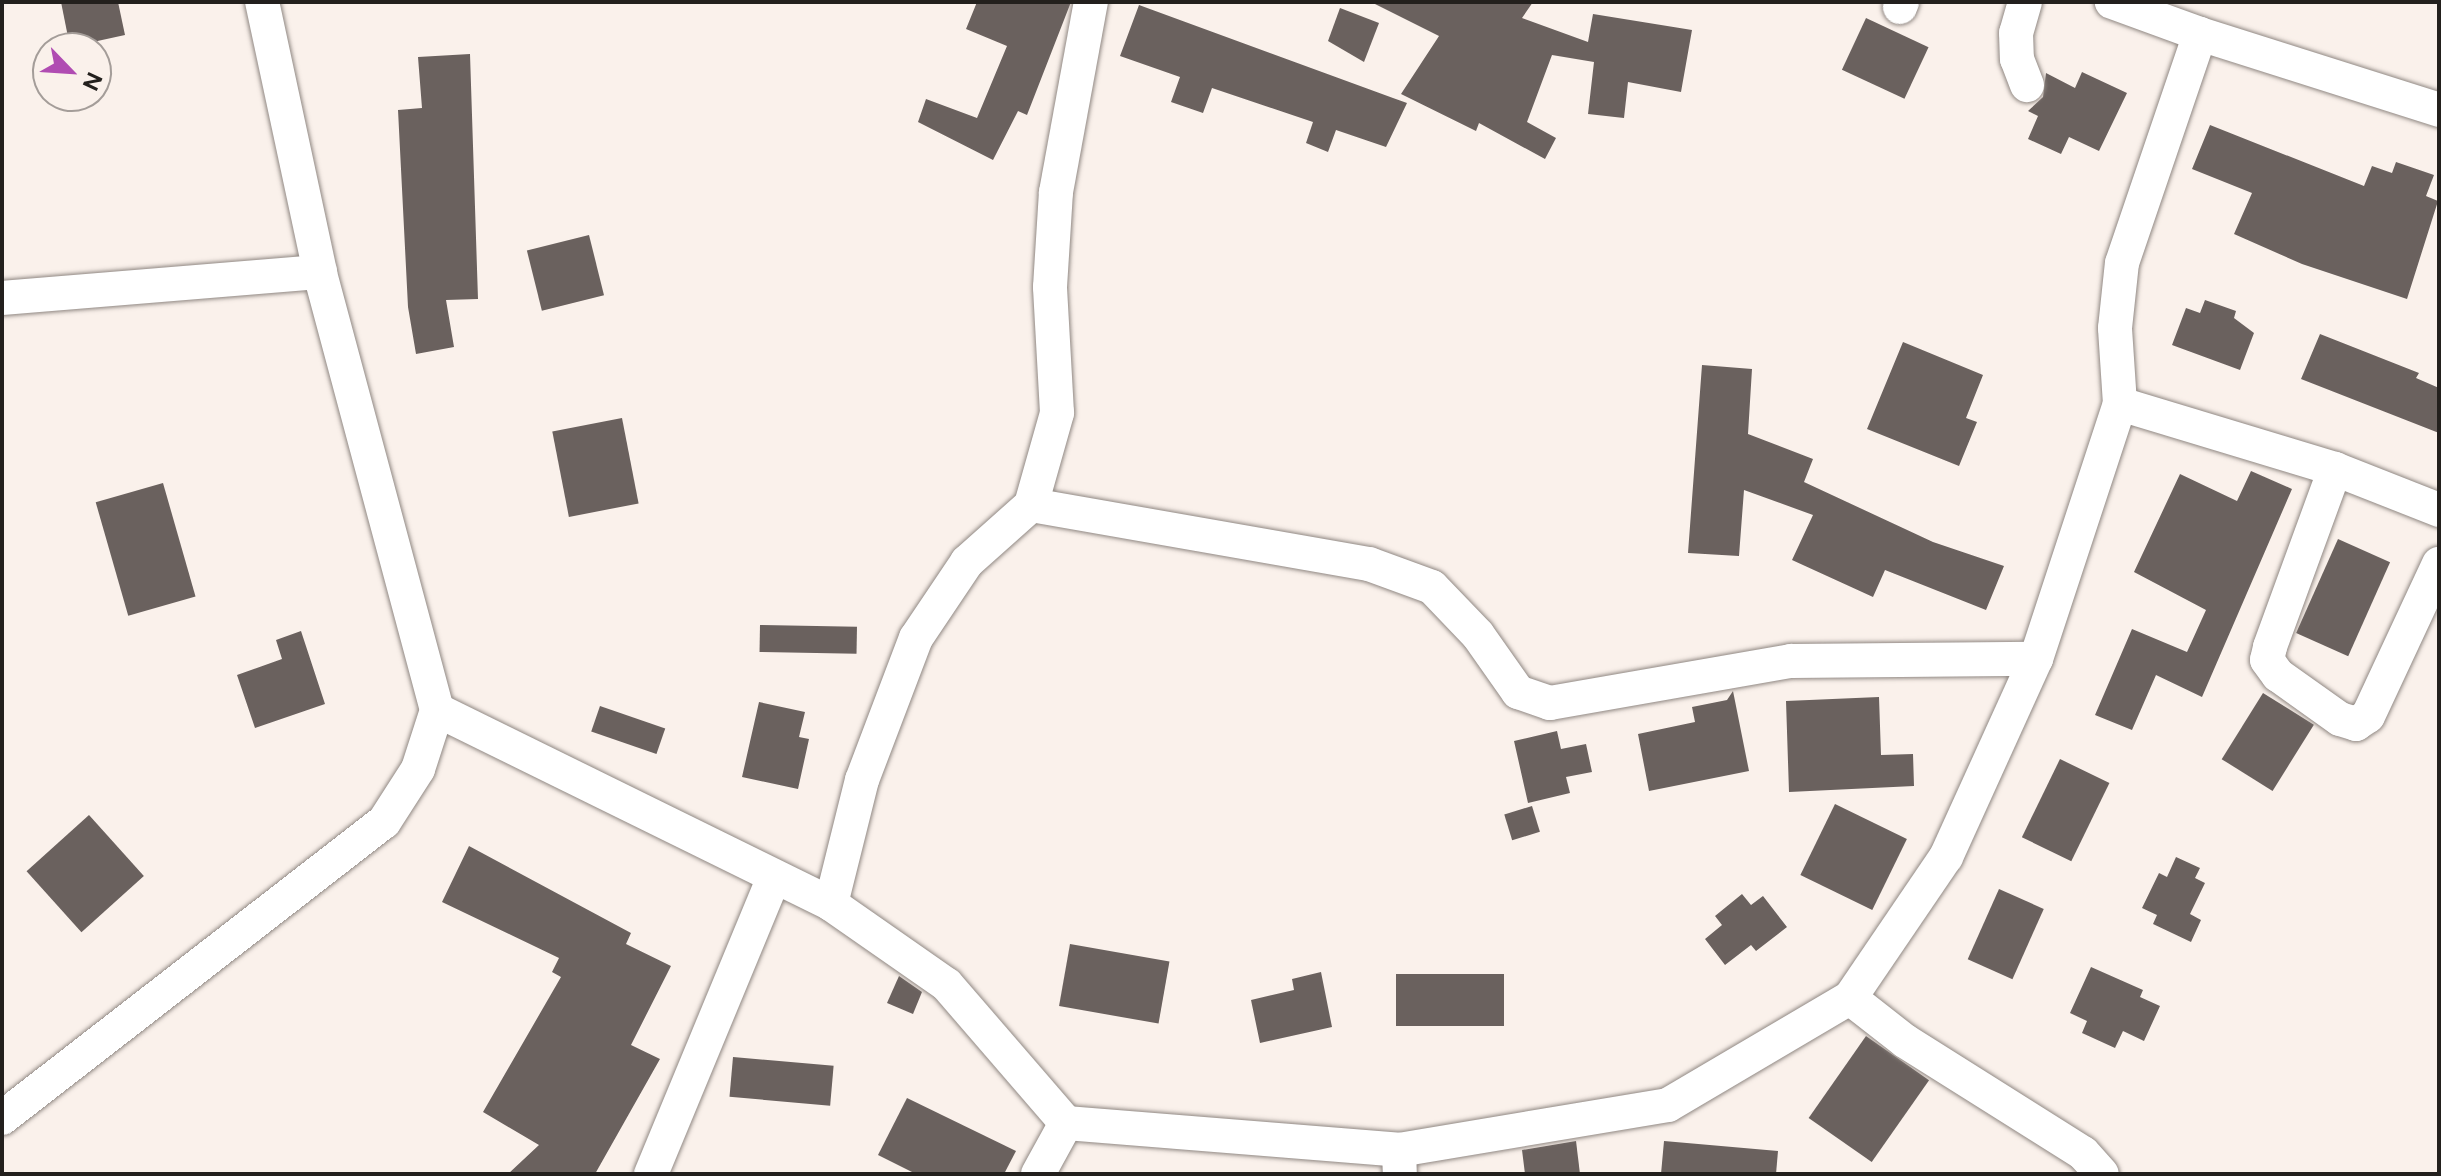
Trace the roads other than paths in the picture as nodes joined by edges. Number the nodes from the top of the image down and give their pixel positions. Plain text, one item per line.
1 (262, 2) edge
2 (1091, 2) edge
3 (2025, 2) edge
4 (2125, 4) edge
5 (2200, 34) junction
6 (2027, 85) dead end
7 (2439, 110) edge
8 (320, 272) junction
9 (2, 298) edge
10 (2120, 404) junction
11 (2335, 469) junction
12 (1031, 505) junction
13 (2439, 510) edge
14 (2439, 564) edge
15 (2036, 659) junction
16 (437, 710) junction
17 (774, 877) junction
18 (831, 904) junction
19 (1850, 998) junction
20 (2, 1118) edge
21 (1066, 1123) junction
22 (1400, 1162) edge
23 (651, 1174) edge
24 (1038, 1174) edge
25 (2102, 1174) edge

1 - 8 street
2 - 12 street
3 - 6 street
4 - 5 street
5 - 7 street
5 - 10 street
8 - 9 street
8 - 16 street
10 - 11 street
10 - 15 street
11 - 13 street
11 - 14 street
12 - 15 street
12 - 18 street
15 - 19 street
16 - 17 street
16 - 20 street
17 - 18 street
17 - 23 street
18 - 21 street
19 - 22 street
19 - 25 street
21 - 22 street
21 - 24 street

